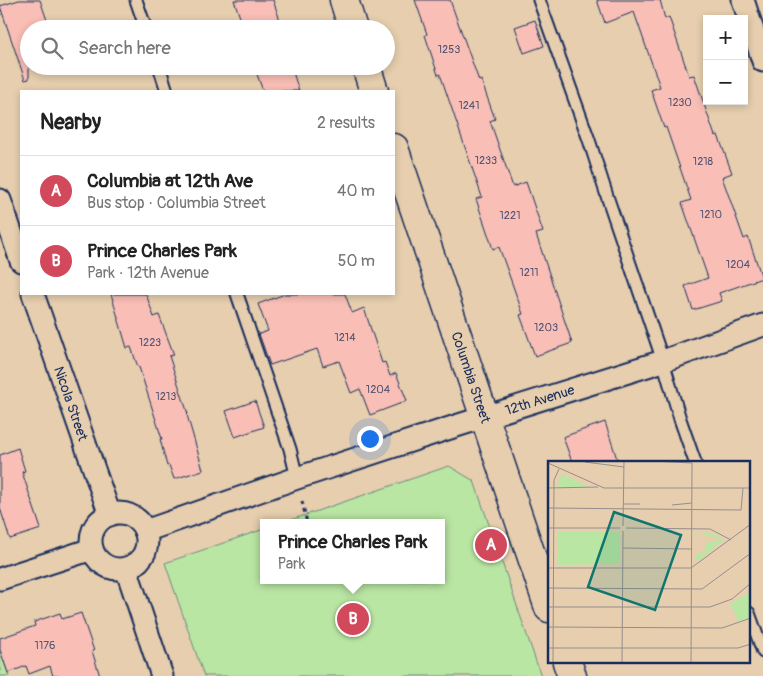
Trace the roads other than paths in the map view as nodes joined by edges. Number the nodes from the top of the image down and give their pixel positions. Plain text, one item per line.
1 (136, 0) edge
2 (344, 0) edge
3 (539, 0) edge
4 (742, 0) edge
5 (143, 20) edge
6 (350, 20) edge
7 (763, 61) edge
8 (162, 75) edge
9 (369, 75) edge
10 (167, 90) edge
11 (374, 90) edge
12 (395, 151) edge
13 (0, 200) edge
14 (20, 258) edge
15 (33, 295) edge
16 (236, 295) edge
17 (763, 325) edge
18 (663, 361) junction
19 (484, 417) junction
20 (695, 461) edge
21 (297, 478) junction
22 (110, 515) junction
23 (145, 531) junction
24 (92, 549) junction
25 (126, 568) junction
26 (0, 579) edge
27 (548, 605) edge
28 (750, 616) edge
29 (763, 652) edge
30 (162, 676) edge

1 - 5 lane
2 - 6 main road
3 - 18 lane
4 - 7 street
8 - 10 lane
9 - 11 main road
12 - 19 main road, Columbia Street
13 - 14 street
15 - 22 street, Nicola Street
16 - 21 lane
17 - 18 street, 12th Avenue
18 - 19 street, 12th Avenue
18 - 20 lane
19 - 21 street, 12th Avenue
19 - 27 main road, Columbia Street
21 - 23 street, 12th Avenue
22 - 23 street
22 - 24 street
23 - 25 street
24 - 25 street
24 - 26 street
25 - 30 street
28 - 29 lane

